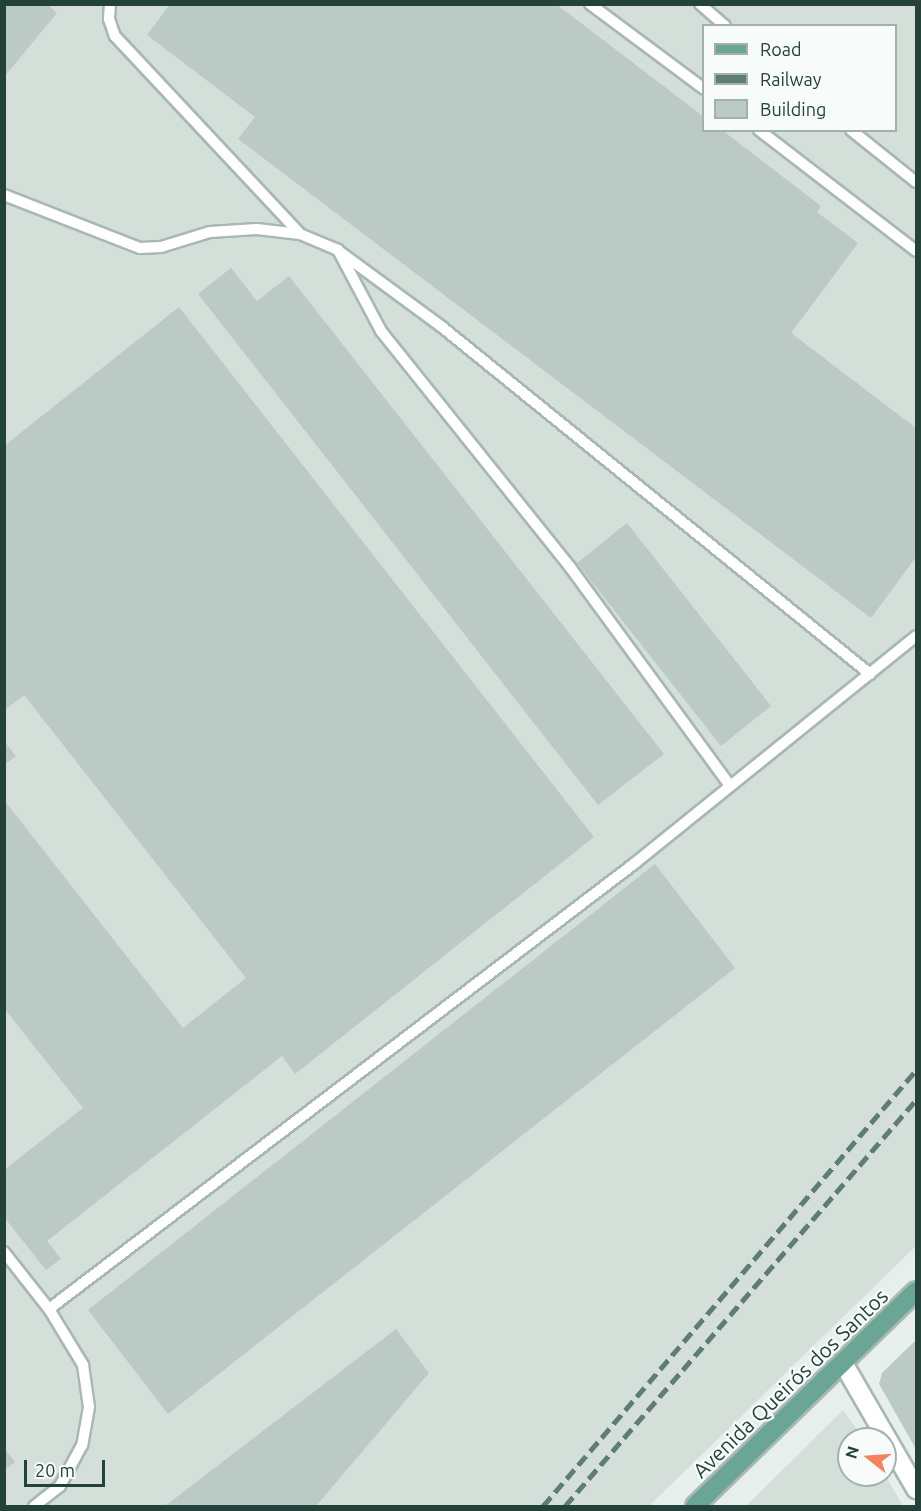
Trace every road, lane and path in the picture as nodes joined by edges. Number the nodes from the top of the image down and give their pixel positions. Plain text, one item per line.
1 (110, 4) edge
2 (590, 4) edge
3 (700, 4) edge
4 (723, 24) edge
5 (702, 88) edge
6 (762, 132) edge
7 (854, 132) edge
8 (916, 182) edge
9 (4, 195) edge
10 (300, 234) junction
11 (338, 250) junction
12 (916, 251) edge
13 (916, 636) edge
14 (870, 674) junction
15 (730, 786) junction
16 (4, 1252) edge
17 (916, 1291) edge
18 (49, 1309) junction
19 (843, 1363) junction
20 (916, 1488) edge
21 (34, 1506) edge
22 (695, 1506) edge

1 - 10 lane
2 - 5 lane
3 - 4 lane
6 - 12 lane
7 - 8 lane
9 - 10 lane
10 - 11 lane
11 - 14 lane
11 - 15 lane
13 - 14 lane
14 - 15 lane
15 - 18 lane
16 - 18 lane
17 - 19 main road, Avenida Queirós dos Santos
18 - 21 lane
19 - 20 street
19 - 22 main road, Avenida Queirós dos Santos

